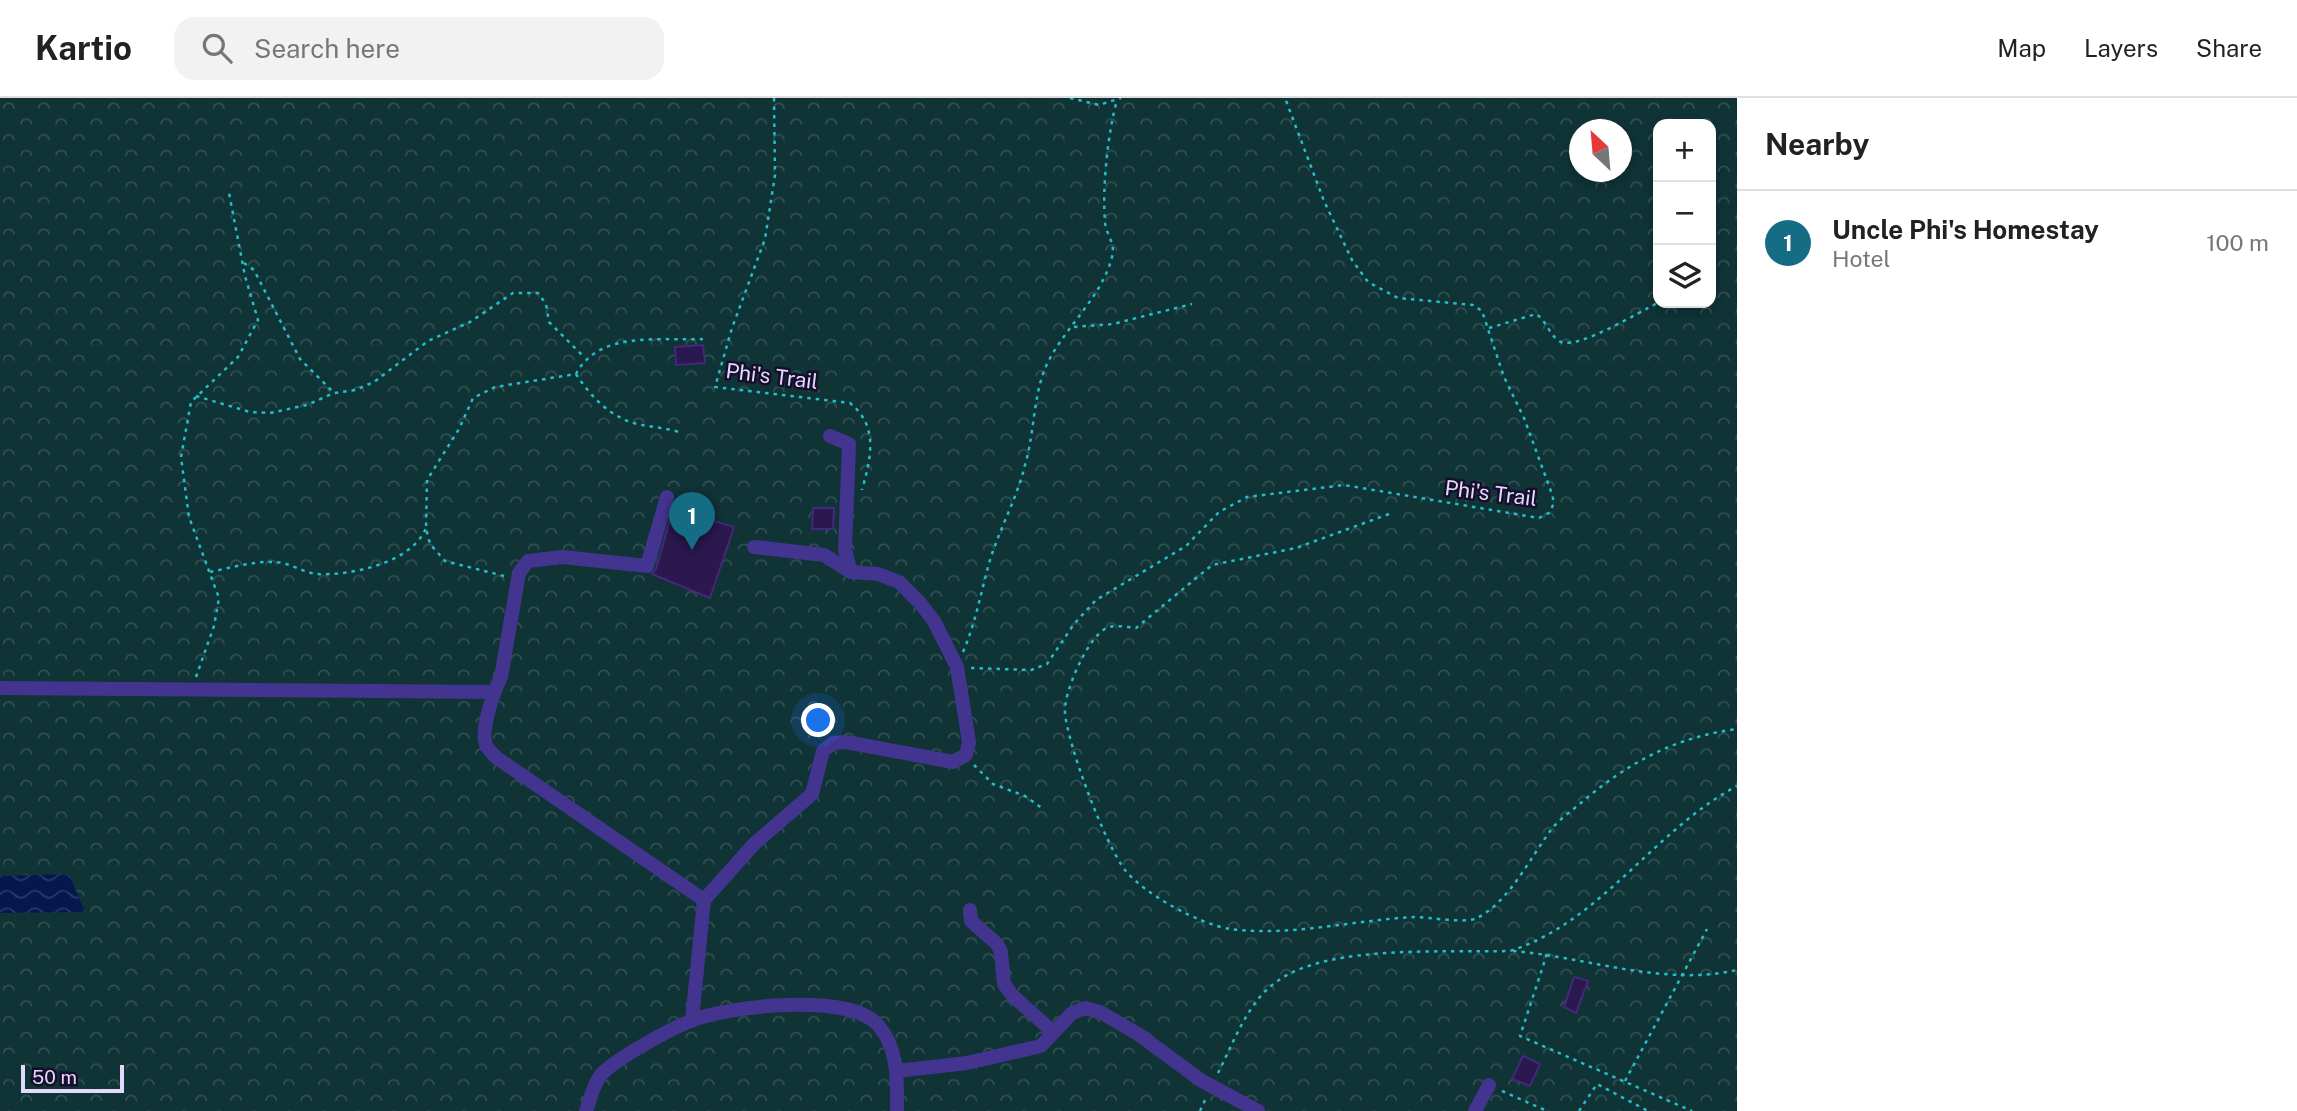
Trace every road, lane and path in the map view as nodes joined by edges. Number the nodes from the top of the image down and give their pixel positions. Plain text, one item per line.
1 (774, 98) edge
2 (1070, 98) edge
3 (1285, 98) edge
4 (1119, 99) edge
5 (229, 193) dead end
6 (243, 262) junction
7 (1192, 304) dead end
8 (1653, 306) edge
9 (1074, 327) junction
10 (1489, 328) junction
11 (704, 340) dead end
12 (585, 359) junction
13 (576, 374) junction
14 (334, 393) junction
15 (196, 396) junction
16 (679, 432) dead end
17 (830, 436) dead end
18 (862, 490) dead end
19 (667, 497) dead end
20 (1389, 513) dead end
21 (426, 528) junction
22 (754, 547) dead end
23 (209, 572) junction
24 (851, 572) junction
25 (517, 582) junction
26 (957, 667) junction
27 (0, 688) edge
28 (198, 690) junction
29 (494, 692) junction
30 (1737, 729) edge
31 (968, 749) junction
32 (1737, 786) edge
33 (1044, 809) dead end
34 (704, 900) junction
35 (970, 910) dead end
36 (1707, 929) dead end
37 (1510, 951) junction
38 (1548, 954) junction
39 (1737, 970) edge
40 (1681, 976) junction
41 (692, 1020) junction
42 (1054, 1032) junction
43 (897, 1071) junction
44 (1625, 1081) junction
45 (1489, 1085) joint
46 (1211, 1086) junction
47 (586, 1111) edge
48 (897, 1111) edge
49 (1258, 1111) edge
50 (1475, 1111) edge
51 (1547, 1111) edge
52 (1579, 1111) edge
53 (1648, 1111) edge
54 (1692, 1111) edge

1 - 18 path, Phi's Trail
2 - 4 path
3 - 10 path, Phi's Trail
4 - 9 path
5 - 6 path
6 - 14 path
6 - 15 path
7 - 9 path
8 - 10 path
9 - 26 path
10 - 26 path, Phi's Trail
11 - 12 path
12 - 13 path
12 - 14 path
13 - 16 path
13 - 21 path
14 - 15 path
15 - 23 path
17 - 24 street
19 - 25 street
20 - 30 path
21 - 23 path
21 - 25 path
22 - 24 street
23 - 28 path
24 - 26 street
25 - 29 street
26 - 31 street
27 - 28 street
28 - 29 street
29 - 34 street
31 - 33 path
31 - 34 street
32 - 37 path
34 - 41 street
35 - 42 street
36 - 40 path
37 - 38 path
37 - 46 path
38 - 40 path
38 - 44 path
39 - 40 path
40 - 44 path
41 - 43 street
41 - 47 street
42 - 43 street
42 - 46 street
43 - 48 street
44 - 54 path
45 - 50 street
45 - 51 path
46 - 49 street
52 - 53 path

